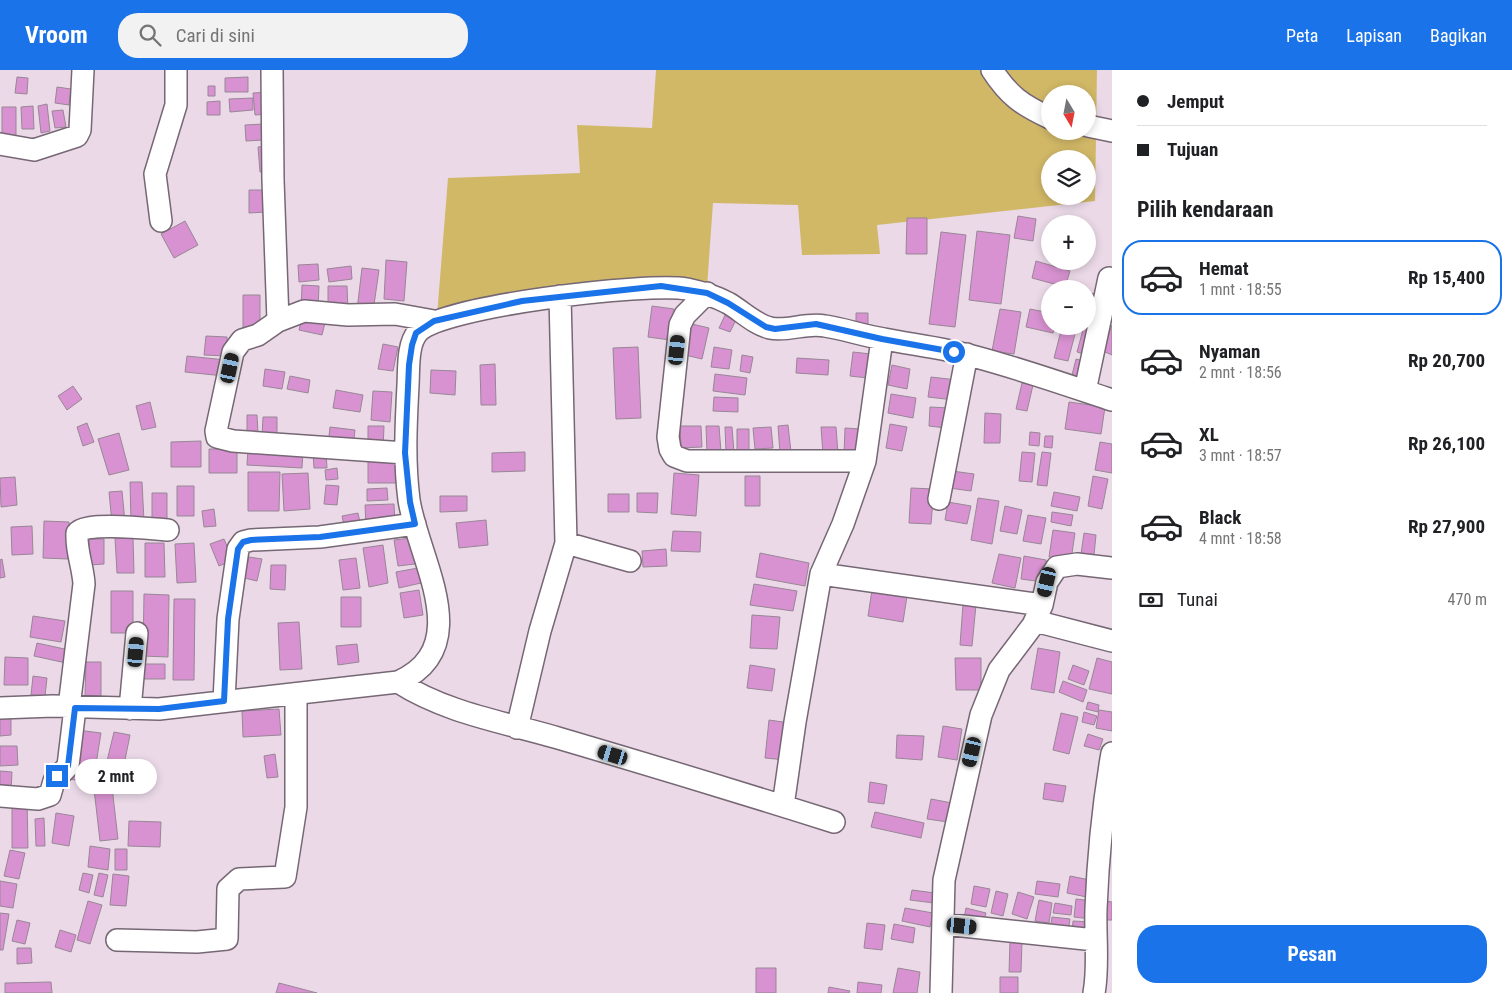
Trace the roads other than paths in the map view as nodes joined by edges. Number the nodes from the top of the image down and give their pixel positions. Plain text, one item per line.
1 (83, 70) edge
2 (176, 70) edge
3 (272, 70) edge
4 (992, 70) edge
5 (1041, 114) edge
6 (1096, 128) edge
7 (1112, 131) edge
8 (0, 144) edge
9 (161, 221) dead end
10 (1109, 278) dead end
11 (707, 293) junction
12 (560, 296) junction
13 (278, 321) junction
14 (434, 321) junction
15 (882, 339) junction
16 (966, 354) junction
17 (1085, 391) junction
18 (1112, 400) edge
19 (405, 453) junction
20 (865, 461) junction
21 (939, 499) dead end
22 (415, 524) junction
23 (168, 530) dead end
24 (566, 543) junction
25 (630, 561) dead end
26 (1112, 568) edge
27 (821, 574) junction
28 (1038, 613) junction
29 (137, 633) dead end
30 (1112, 641) edge
31 (398, 682) junction
32 (296, 694) junction
33 (224, 701) junction
34 (0, 708) edge
35 (72, 708) junction
36 (130, 709) junction
37 (517, 728) junction
38 (1112, 753) edge
39 (0, 796) edge
40 (783, 806) junction
41 (834, 822) dead end
42 (944, 924) junction
43 (117, 940) dead end
44 (1095, 940) junction
45 (942, 993) edge
46 (1094, 993) edge

1 - 8 street
2 - 9 street
3 - 13 street
4 - 5 street
6 - 7 street
10 - 17 street
11 - 12 street
11 - 15 street
11 - 20 street
12 - 14 street
12 - 24 street
13 - 14 street
13 - 19 street
14 - 19 street
15 - 16 street
15 - 20 street
16 - 17 street
16 - 21 street
17 - 18 street
19 - 22 street
20 - 27 street
22 - 31 street
22 - 33 street
23 - 35 street
24 - 25 street
24 - 37 street
26 - 28 street
27 - 28 street
27 - 40 street
28 - 30 street
28 - 42 street
29 - 36 street
31 - 32 street
31 - 37 street
32 - 33 street
32 - 43 street
33 - 36 street
34 - 35 street
35 - 36 street
35 - 39 street
37 - 40 street
38 - 44 street
40 - 41 street
42 - 44 street
42 - 45 street
44 - 46 street

